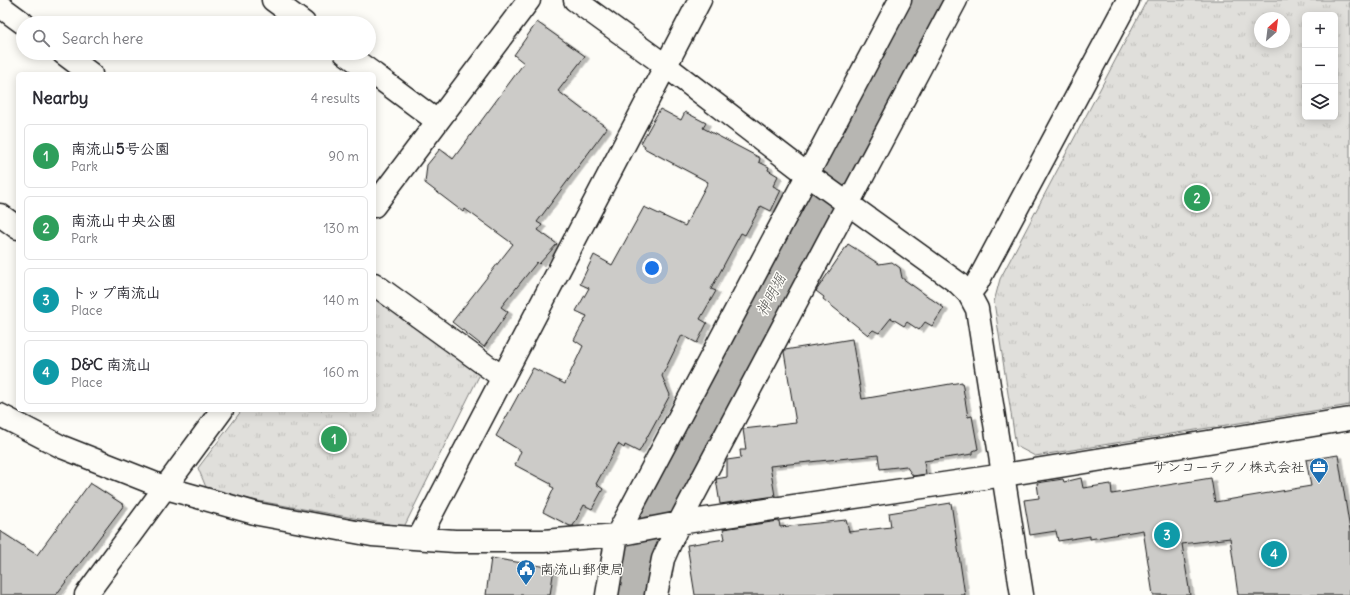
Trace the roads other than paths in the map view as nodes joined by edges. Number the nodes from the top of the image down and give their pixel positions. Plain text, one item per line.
1 (273, 0) edge
2 (529, 0) edge
3 (575, 0) edge
4 (700, 0) edge
5 (900, 0) edge
6 (956, 0) edge
7 (1128, 0) edge
8 (0, 6) edge
9 (295, 16) edge
10 (16, 18) edge
11 (72, 60) edge
12 (355, 60) edge
13 (666, 66) junction
14 (88, 72) edge
15 (371, 72) edge
16 (376, 75) edge
17 (438, 121) junction
18 (813, 178) junction
19 (845, 200) junction
20 (376, 203) edge
21 (0, 215) edge
22 (16, 227) edge
23 (376, 285) edge
24 (969, 294) junction
25 (502, 377) junction
26 (221, 412) edge
27 (0, 415) edge
28 (1350, 419) edge
29 (1004, 475) junction
30 (166, 488) junction
31 (679, 524) junction
32 (617, 535) junction
33 (419, 538) junction
34 (86, 595) edge
35 (607, 595) edge
36 (656, 595) edge
37 (1022, 595) edge

1 - 9 street
2 - 17 street
3 - 13 street
4 - 13 street
5 - 18 street
6 - 19 street
7 - 24 street
8 - 10 street
11 - 14 street
12 - 15 street
13 - 18 street
13 - 25 street
16 - 17 street
17 - 20 street
18 - 19 street
18 - 32 street
19 - 24 street
19 - 31 street
21 - 22 street
23 - 25 street
24 - 29 street
25 - 33 street
26 - 30 street
27 - 30 street
28 - 29 street
29 - 31 street
29 - 37 street
30 - 33 street
30 - 34 street
31 - 32 street
31 - 36 street
32 - 33 street
32 - 35 street

